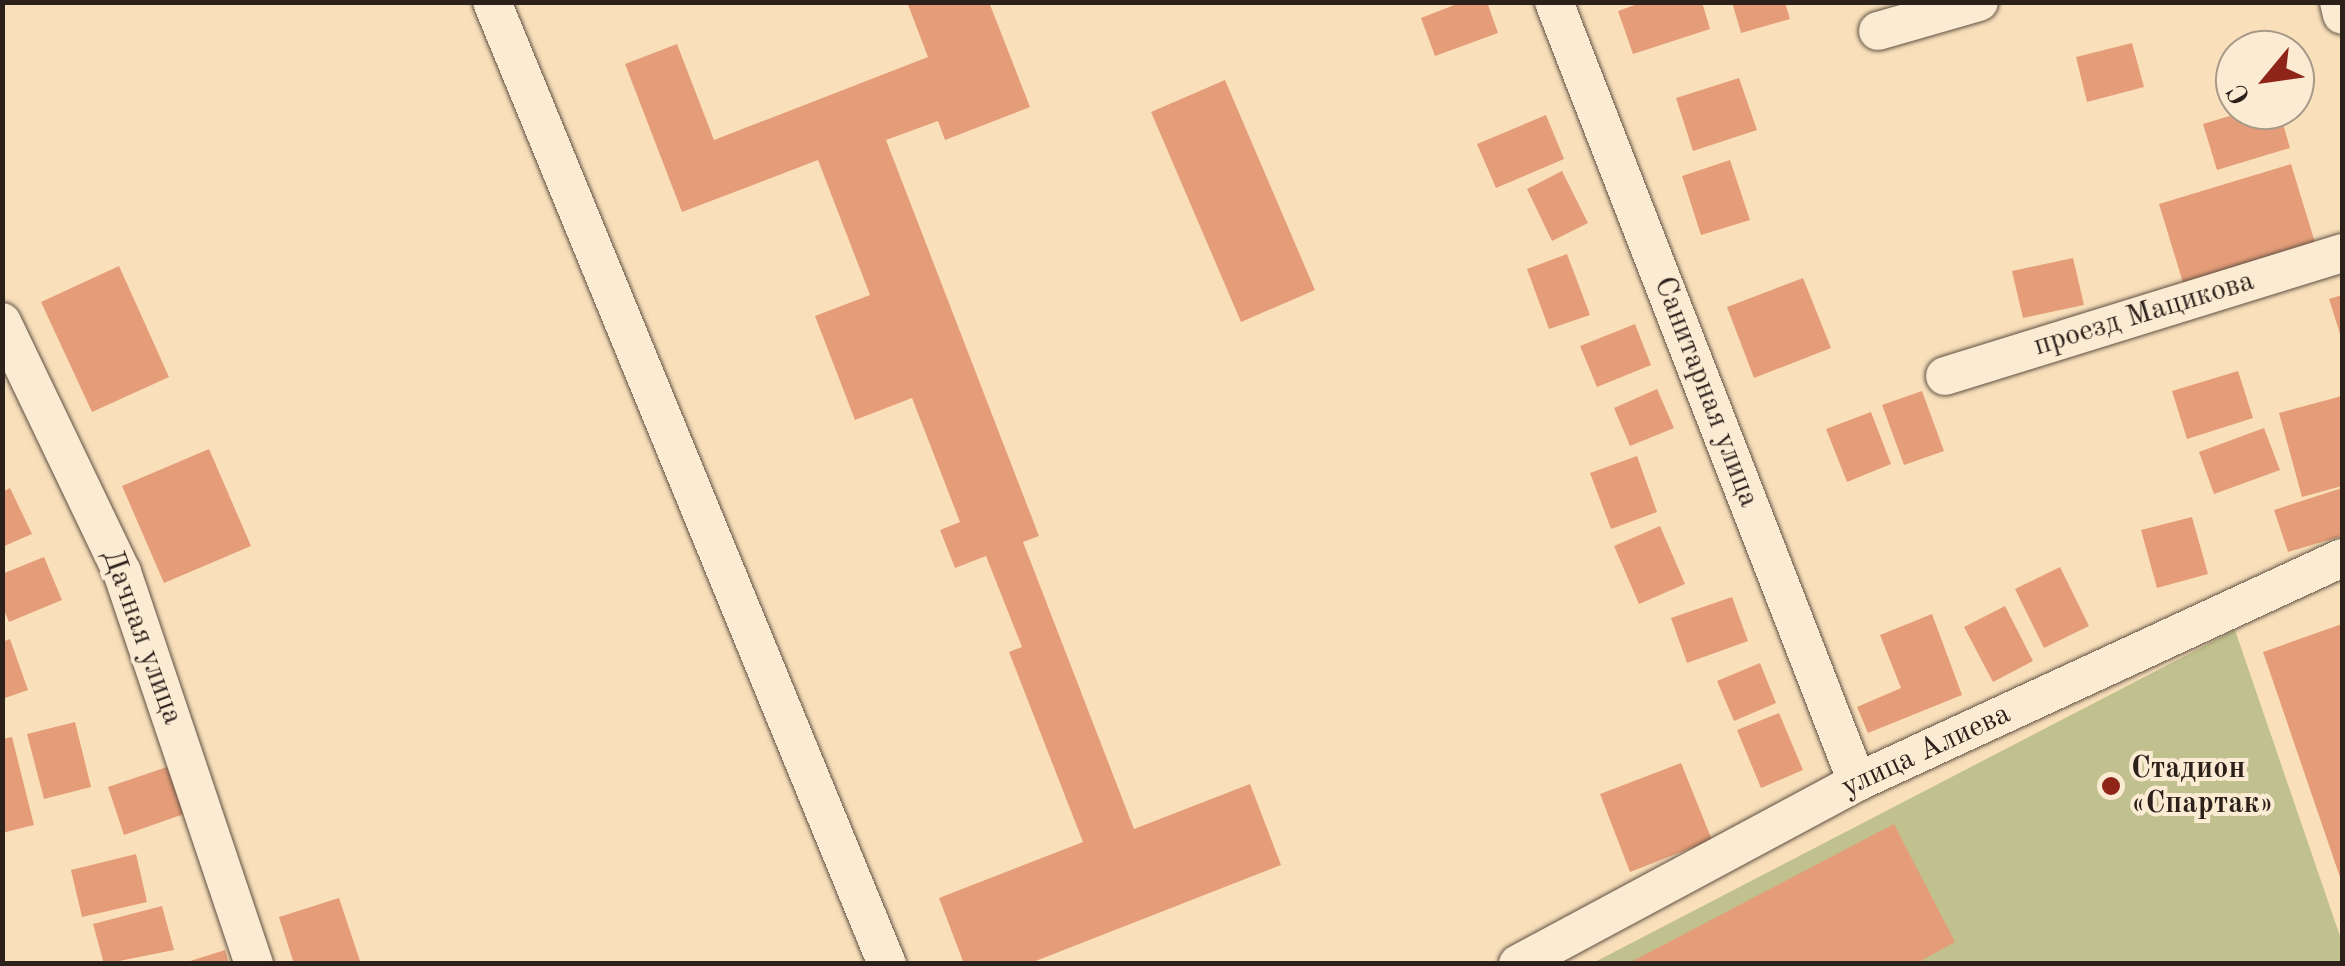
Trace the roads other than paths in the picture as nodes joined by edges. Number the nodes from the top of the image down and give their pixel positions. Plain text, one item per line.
1 (492, 2) edge
2 (1554, 2) edge
3 (1978, 2) edge
4 (2339, 2) edge
5 (2342, 15) edge
6 (1878, 31) dead end
7 (2342, 253) edge
8 (2, 322) edge
9 (1945, 376) dead end
10 (2342, 558) edge
11 (1858, 782) junction
12 (254, 964) edge
13 (887, 964) edge
14 (1518, 964) edge

1 - 13 street
2 - 11 street, Санитарная улица
3 - 6 street
4 - 5 street
7 - 9 street, проезд Мацикова
8 - 12 street, Дачная улица
10 - 11 street, улица Алиева
11 - 14 street, улица Алиева

